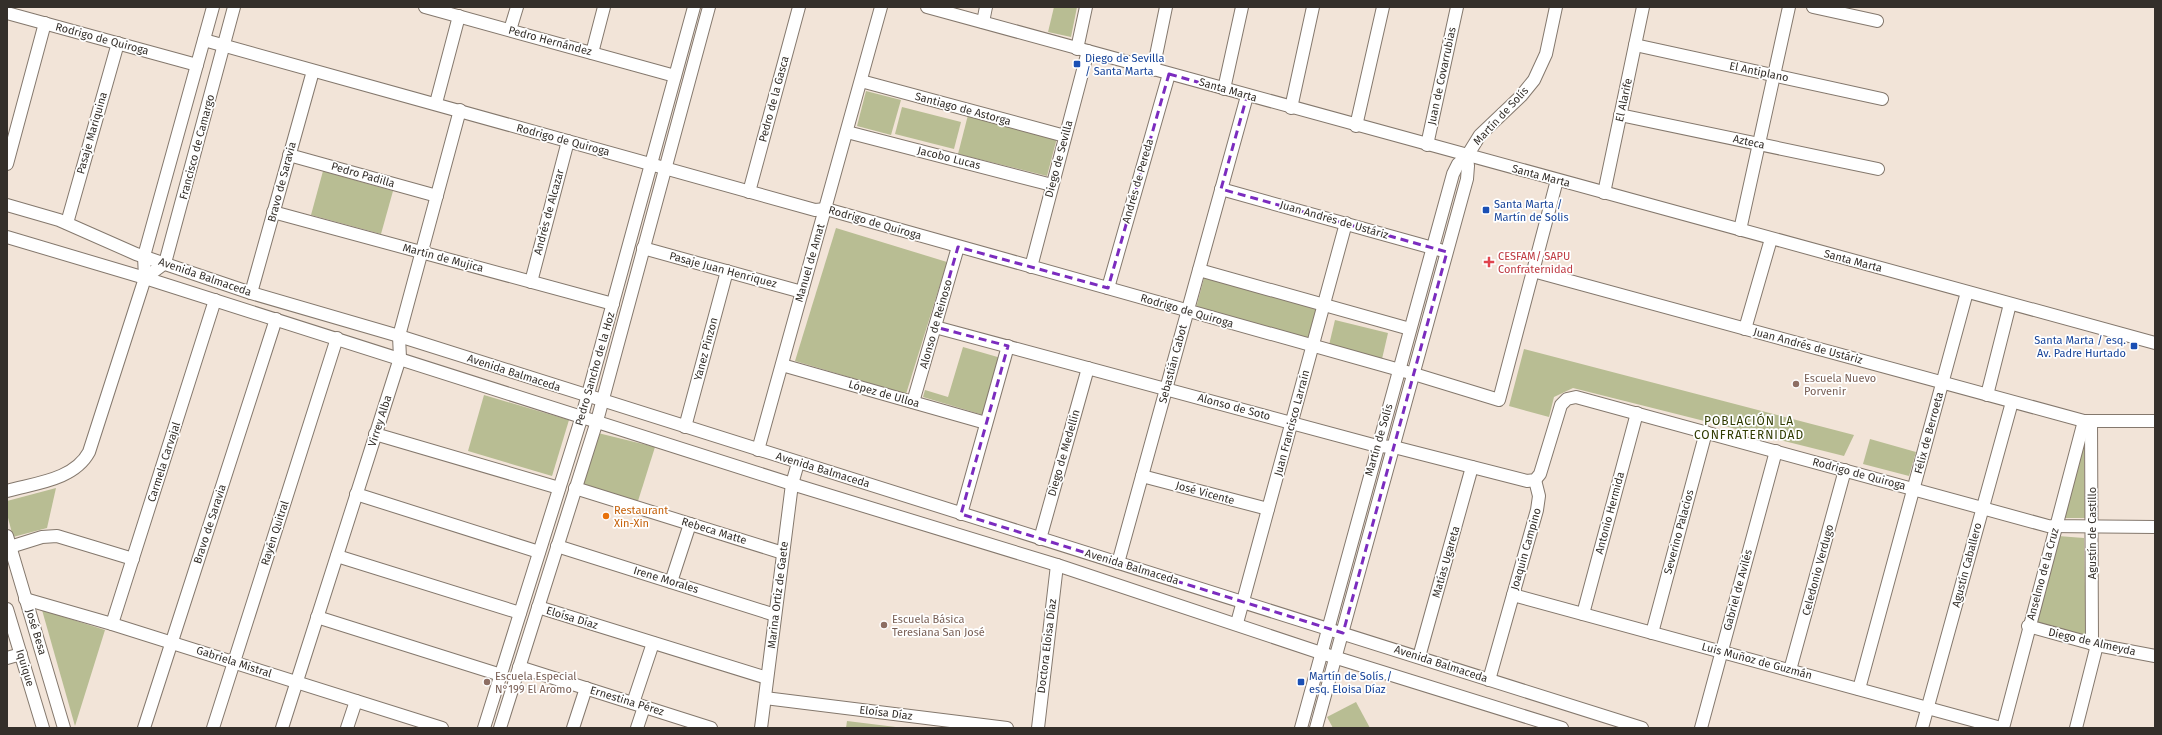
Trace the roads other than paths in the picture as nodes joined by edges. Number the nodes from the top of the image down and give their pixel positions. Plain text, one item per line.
1 (213, 7) edge
2 (234, 7) edge
3 (424, 7) edge
4 (516, 7) edge
5 (604, 7) edge
6 (694, 7) edge
7 (709, 7) edge
8 (799, 7) edge
9 (881, 7) edge
10 (927, 7) edge
11 (986, 7) edge
12 (1086, 7) edge
13 (1166, 7) edge
14 (1242, 7) edge
15 (1313, 7) edge
16 (1383, 7) edge
17 (1457, 7) edge
18 (1556, 7) edge
19 (1643, 7) edge
20 (1789, 7) edge
21 (1813, 7) edge
22 (26, 12) edge
23 (7, 13) edge
24 (459, 16) junction
25 (1877, 21) dead end
26 (983, 22) junction
27 (45, 23) junction
28 (510, 30) junction
29 (204, 40) junction
30 (118, 43) junction
31 (1635, 45) junction
32 (224, 47) junction
33 (1082, 50) junction
34 (592, 53) junction
35 (197, 65) junction
36 (313, 70) junction
37 (1153, 70) junction
38 (1169, 74) junction
39 (675, 76) junction
40 (1774, 76) junction
41 (861, 81) junction
42 (1224, 89) junction
43 (1247, 96) junction
44 (1882, 99) dead end
45 (436, 103) junction
46 (1290, 108) junction
47 (460, 110) junction
48 (1620, 115) junction
49 (1356, 126) junction
50 (847, 132) junction
51 (1065, 136) junction
52 (568, 141) junction
53 (1759, 144) junction
54 (1427, 145) junction
55 (289, 155) junction
56 (1467, 156) junction
57 (7, 164) edge
58 (651, 164) junction
59 (665, 168) junction
60 (1878, 170) dead end
61 (1557, 180) junction
62 (1052, 185) junction
63 (1222, 189) junction
64 (749, 192) junction
65 (1604, 193) junction
66 (437, 196) junction
67 (7, 205) edge
68 (826, 209) junction
69 (273, 212) junction
70 (67, 223) junction
71 (1346, 223) junction
72 (1740, 230) junction
73 (7, 236) edge
74 (1771, 239) junction
75 (958, 246) junction
76 (643, 248) junction
77 (1432, 248) junction
78 (421, 252) junction
79 (1447, 252) junction
80 (144, 256) junction
81 (165, 262) junction
82 (1031, 267) junction
83 (1199, 270) junction
84 (727, 271) junction
85 (1533, 271) junction
86 (145, 278) junction
87 (531, 282) junction
88 (1108, 288) junction
89 (802, 292) junction
90 (1968, 292) junction
91 (251, 293) junction
92 (215, 300) junction
93 (613, 304) junction
94 (2010, 304) junction
95 (1324, 305) junction
96 (1188, 311) junction
97 (276, 319) junction
98 (935, 327) junction
99 (1410, 329) junction
100 (1746, 329) junction
101 (399, 336) junction
102 (337, 338) junction
103 (2155, 343) edge
104 (1008, 346) junction
105 (1313, 346) junction
106 (400, 358) junction
107 (782, 365) junction
108 (1088, 368) junction
109 (1399, 370) junction
110 (1414, 374) junction
111 (1943, 383) junction
112 (1166, 389) junction
113 (1987, 395) junction
114 (588, 397) junction
115 (602, 401) junction
116 (913, 402) junction
117 (2012, 402) junction
118 (1638, 413) junction
119 (582, 416) junction
120 (596, 420) junction
121 (2087, 421) junction
122 (2155, 421) edge
123 (986, 423) junction
124 (1292, 423) junction
125 (685, 427) junction
126 (1706, 432) junction
127 (375, 434) junction
128 (1377, 446) junction
129 (1394, 447) junction
130 (758, 450) junction
131 (1776, 451) junction
132 (798, 463) junction
133 (1472, 467) junction
134 (1845, 470) junction
135 (1142, 476) junction
136 (1535, 480) junction
137 (792, 484) junction
138 (559, 488) junction
139 (575, 488) junction
140 (1914, 489) junction
141 (7, 490) edge
142 (356, 494) junction
143 (1983, 507) junction
144 (1268, 509) junction
145 (961, 514) junction
146 (690, 524) junction
147 (2056, 526) junction
148 (2092, 527) junction
149 (2155, 527) edge
150 (1040, 538) junction
151 (9, 541) edge
152 (557, 546) junction
153 (539, 552) junction
154 (783, 553) junction
155 (337, 556) junction
156 (133, 559) junction
157 (1118, 563) junction
158 (1057, 565) junction
159 (671, 582) junction
160 (1513, 595) junction
161 (25, 599) junction
162 (1243, 602) junction
163 (538, 607) junction
164 (7, 609) edge
165 (520, 613) junction
166 (1583, 614) junction
167 (775, 615) junction
168 (317, 617) junction
169 (1237, 623) junction
170 (112, 624) junction
171 (2028, 626) junction
172 (1328, 629) junction
173 (1343, 633) junction
174 (1652, 633) junction
175 (172, 642) junction
176 (653, 643) junction
177 (2095, 644) junction
178 (1721, 652) junction
179 (1321, 653) junction
180 (21, 654) junction
181 (2155, 656) edge
182 (1336, 657) junction
183 (7, 658) edge
184 (1419, 658) junction
185 (234, 662) junction
186 (519, 667) junction
187 (1790, 670) junction
188 (501, 675) junction
189 (767, 678) junction
190 (1489, 680) junction
191 (297, 682) junction
192 (586, 688) junction
193 (1860, 689) junction
194 (765, 698) junction
195 (356, 701) junction
196 (639, 705) junction
197 (1928, 708) junction
198 (412, 723) edge
199 (965, 725) edge
200 (705, 727) edge
201 (43, 728) edge
202 (64, 728) edge
203 (144, 728) edge
204 (214, 728) edge
205 (282, 728) edge
206 (347, 728) edge
207 (442, 728) edge
208 (484, 728) edge
209 (500, 728) edge
210 (573, 728) edge
211 (637, 728) edge
212 (761, 728) edge
213 (1007, 728) edge
214 (1038, 728) edge
215 (1301, 728) edge
216 (1316, 728) edge
217 (1562, 728) edge
218 (1642, 728) edge
219 (1701, 728) edge
220 (1922, 728) edge
221 (2002, 728) edge
222 (2076, 728) edge

1 - 29 street, Francisco de Camargo
2 - 32 street, Francisco de Camargo
3 - 24 street, Pedro Hernández
4 - 28 street
5 - 34 street
6 - 39 street, Pedro Sancho de la Hoz
7 - 59 street, Pedro Sancho de la Hoz
8 - 64 street, Pedro de la Gasca
9 - 41 street, Manuel de Amat
10 - 26 street, Santa Marta
11 - 26 street
12 - 33 street, Diego de Sevilla
13 - 37 street
14 - 42 street
15 - 46 street
16 - 49 street
17 - 54 street, Juan de Covarrubias
18 - 56 street, Martín de Solís
19 - 31 street, El Alarife
20 - 40 street
21 - 25 street
22 - 23 street, Rodrigo de Quiroga
22 - 27 street, Rodrigo de Quiroga
24 - 28 street, Pedro Hernández
24 - 45 street
26 - 33 street, Santa Marta
27 - 30 street, Rodrigo de Quiroga
27 - 57 street
28 - 34 street, Pedro Hernández
29 - 32 street, Rodrigo de Quiroga
29 - 35 street, Francisco de Camargo
30 - 35 street, Rodrigo de Quiroga
30 - 70 street, Pasaje Mariquina
31 - 40 street, El Antiplano
31 - 48 street, El Alarife
32 - 36 street, Rodrigo de Quiroga
32 - 81 street, Francisco de Camargo
33 - 37 street, Santa Marta
33 - 51 street, Diego de Sevilla
34 - 39 street, Pedro Hernández
35 - 80 street, Francisco de Camargo
36 - 45 street, Rodrigo de Quiroga
36 - 55 street, Bravo de Saravia
37 - 38 street, Santa Marta
38 - 42 street, Santa Marta
38 - 88 street, Andrés de Pereda
39 - 58 street, Pedro Sancho de la Hoz
40 - 44 street, El Antiplano
40 - 53 street
41 - 50 street, Manuel de Amat
41 - 51 street, Santiago de Astorga
42 - 43 street, Santa Marta
43 - 46 street, Santa Marta
43 - 63 street, Sebastián Cabot
45 - 47 street, Rodrigo de Quiroga
46 - 49 street, Santa Marta
47 - 52 street, Rodrigo de Quiroga
47 - 66 street, Virrey Alba
48 - 53 street, Azteca
48 - 65 street, El Alarife
49 - 54 street, Santa Marta
50 - 62 street, Jacobo Lucas
50 - 68 street, Manuel de Amat
51 - 62 street, Diego de Sevilla
52 - 58 street, Rodrigo de Quiroga
52 - 87 street, Andrés de Alcazar
53 - 60 street, Azteca
53 - 72 street
54 - 56 street, Santa Marta
55 - 66 street, Pedro Padilla
55 - 69 street, Bravo de Saravia
56 - 61 street, Santa Marta
56 - 77 street, Martín de Solís
56 - 79 street, Martín de Solís
58 - 59 street, Rodrigo de Quiroga
58 - 93 street, Pedro Sancho de la Hoz
59 - 64 street, Rodrigo de Quiroga
59 - 76 street, Pedro Sancho de la Hoz
61 - 65 street, Santa Marta
61 - 85 street
62 - 82 street, Diego de Sevilla
63 - 71 street, Juan Andrés de Ustáriz
63 - 83 street, Sebastián Cabot
64 - 68 street, Rodrigo de Quiroga
65 - 72 street, Santa Marta
66 - 78 street, Virrey Alba
67 - 70 street, Avenida Balmaceda
68 - 75 street, Rodrigo de Quiroga
68 - 89 street, Manuel de Amat
69 - 78 street, Martín de Mujica
69 - 91 street, Bravo de Saravia
70 - 80 street, Avenida Balmaceda
71 - 77 street, Juan Andrés de Ustáriz
71 - 95 street, Juan Francisco Larraín
72 - 74 street, Santa Marta
73 - 86 street, Avenida Balmaceda
74 - 90 street, Santa Marta
74 - 100 street
75 - 82 street, Rodrigo de Quiroga
75 - 98 street, Alonso de Reinoso
76 - 84 street, Pasaje Juan Henríquez
76 - 115 street, Pedro Sancho de la Hoz
77 - 79 street, Juan Andrés de Ustáriz
77 - 99 street, Martín de Solís
78 - 87 street, Martín de Mujica
78 - 101 street, Virrey Alba
79 - 110 street, Martín de Solís
80 - 81 street, Avenida Balmaceda
80 - 86 street, Francisco de Camargo
81 - 86 street
81 - 91 street, Avenida Balmaceda
82 - 88 street, Rodrigo de Quiroga
83 - 95 street
83 - 96 street, Sebastián Cabot
84 - 89 street, Pasaje Juan Henríquez
84 - 125 street, Yanez Pinzon
85 - 100 street, Juan Andrés de Ustáriz
85 - 110 street, Rodrigo de Quiroga
86 - 92 street, Avenida Balmaceda
86 - 141 street, Francisco de Camargo
87 - 93 street, Martín de Mujica
88 - 96 street, Rodrigo de Quiroga
89 - 107 street, Manuel de Amat
90 - 94 street, Santa Marta
90 - 111 street, Félix de Berroeta
91 - 101 street, Avenida Balmaceda
92 - 97 street, Avenida Balmaceda
92 - 156 street, Carmela Carvajal
93 - 114 street, Pedro Sancho de la Hoz
94 - 103 street, Santa Marta
94 - 113 street
95 - 99 street
95 - 105 street, Juan Francisco Larraín
96 - 105 street, Rodrigo de Quiroga
96 - 112 street, Sebastián Cabot
97 - 102 street, Avenida Balmaceda
97 - 175 street, Bravo de Saravia
98 - 104 street, Alonso de Soto
98 - 116 street, Alonso de Reinoso
99 - 109 street, Martín de Solís
100 - 111 street, Juan Andrés de Ustáriz
101 - 106 street, Virrey Alba
101 - 114 street, Avenida Balmaceda
102 - 106 street, Avenida Balmaceda
102 - 185 street, Rayén Quitral
104 - 108 street, Alonso de Soto
104 - 123 street
105 - 109 street, Rodrigo de Quiroga
105 - 124 street, Juan Francisco Larraín
106 - 119 street, Avenida Balmaceda
106 - 127 street, Virrey Alba
107 - 116 street, López de Ulloa
107 - 130 street, Manuel de Amat
108 - 112 street, Alonso de Soto
108 - 150 street, Diego de Medellín
109 - 110 street, Rodrigo de Quiroga
109 - 128 street, Martín de Solís
110 - 129 street, Martín de Solís
111 - 113 street, Juan Andrés de Ustáriz
111 - 140 street, Félix de Berroeta
112 - 124 street, Alonso de Soto
112 - 135 street, Sebastián Cabot
113 - 117 street, Juan Andrés de Ustáriz
114 - 115 street, Avenida Balmaceda
114 - 119 street, Pedro Sancho de la Hoz
115 - 120 street, Pedro Sancho de la Hoz
115 - 125 street, Avenida Balmaceda
116 - 123 street, López de Ulloa
117 - 121 street, Juan Andrés de Ustáriz
117 - 143 street, Agustín Caballero
118 - 126 street, Rodrigo de Quiroga
118 - 136 street, Rodrigo de Quiroga
118 - 166 street, Antonio Hermida
119 - 120 street, Avenida Balmaceda
119 - 138 street, Pedro Sancho de la Hoz
120 - 137 street, Avenida Balmaceda
120 - 139 street, Pedro Sancho de la Hoz
121 - 122 street, Juan Andrés de Ustáriz
121 - 147 street, Anselmo de la Cruz
121 - 148 street, Agustín de Castillo
123 - 145 street
124 - 128 street, Alonso de Soto
124 - 144 street, Juan Francisco Larraín
125 - 130 street, Avenida Balmaceda
126 - 131 street, Rodrigo de Quiroga
126 - 174 street, Severino Palacios
127 - 138 street
127 - 142 street, Virrey Alba
128 - 129 street, Alonso de Soto
128 - 172 street, Martín de Solís
129 - 133 street, Alonso de Soto
129 - 173 street, Martín de Solís
130 - 132 street, Avenida Balmaceda
131 - 134 street, Rodrigo de Quiroga
131 - 178 street, Gabriel de Avilés
132 - 137 street, Marina Ortiz de Gaete
132 - 145 street, Avenida Balmaceda
133 - 136 street, Alonso de Soto
133 - 184 street, Matías Ugareta
134 - 140 street, Rodrigo de Quiroga
134 - 187 street, Celedonio Verdugo
135 - 144 street, José Vicente
135 - 157 street, Sebastián Cabot
136 - 160 street, Joaquín Campino
137 - 154 street, Marina Ortiz de Gaete
137 - 158 street, Avenida Balmaceda
138 - 153 street, Pedro Sancho de la Hoz
139 - 146 street, Rebeca Matte
139 - 152 street, Pedro Sancho de la Hoz
140 - 143 street, Rodrigo de Quiroga
140 - 193 street, Félix de Berroeta
142 - 153 street
142 - 155 street, Virrey Alba
143 - 147 street, Rodrigo de Quiroga
143 - 197 street, Agustín Caballero
144 - 162 street, Juan Francisco Larraín
145 - 150 street, Avenida Balmaceda
146 - 154 street, Rebeca Matte
146 - 159 street
147 - 148 street, Rodrigo de Quiroga
147 - 171 street, Anselmo de la Cruz
148 - 149 street, Rodrigo de Quiroga
148 - 177 street, Agustín de Castillo
150 - 157 street, Avenida Balmaceda
151 - 156 street
151 - 161 street, José Besa
152 - 159 street, Irene Morales
152 - 163 street, Pedro Sancho de la Hoz
153 - 165 street, Pedro Sancho de la Hoz
154 - 167 street, Marina Ortiz de Gaete
155 - 165 street
155 - 168 street, Virrey Alba
156 - 170 street, Carmela Carvajal
157 - 162 street, Avenida Balmaceda
158 - 169 street, Avenida Balmaceda
158 - 214 street, Doctora Eloisa Díaz
159 - 167 street, Irene Morales
160 - 166 street, Luis Muñoz de Guzmán
160 - 190 street, Joaquín Campino
161 - 170 street, Gabriela Mistral
161 - 202 street, José Besa
162 - 169 street, Juan Francisco Larraín
162 - 172 street, Avenida Balmaceda
163 - 176 street, Eloísa Díaz
163 - 186 street, Pedro Sancho de la Hoz
164 - 180 street, Iquique
165 - 188 street, Pedro Sancho de la Hoz
166 - 174 street, Luis Muñoz de Guzmán
167 - 189 street, Marina Ortiz de Gaete
168 - 188 street
168 - 191 street, Virrey Alba
169 - 179 street, Avenida Balmaceda
170 - 175 street, Gabriela Mistral
171 - 177 street, Diego de Almeyda
171 - 221 street, Anselmo de la Cruz
172 - 173 street, Avenida Balmaceda
172 - 179 street, Martín de Solís
173 - 182 street, Martín de Solís
173 - 184 street, Avenida Balmaceda
174 - 178 street, Luis Muñoz de Guzmán
175 - 185 street, Gabriela Mistral
175 - 203 street, Bravo de Saravia
176 - 189 street, Eloísa Díaz
176 - 196 street
177 - 181 street, Diego de Almeyda
177 - 222 street, Agustín de Castillo
178 - 187 street, Luis Muñoz de Guzmán
178 - 219 street, Gabriel de Avilés
179 - 182 street, Avenida Balmaceda
179 - 215 street, Martín de Solís
180 - 183 street
180 - 201 street, Iquique
182 - 216 street, Martín de Solís
182 - 217 street, Avenida Balmaceda
184 - 190 street, Avenida Balmaceda
185 - 191 street, Gabriela Mistral
185 - 204 street, Rayén Quitral
186 - 192 street, Ernestina Pérez
186 - 209 street, Pedro Sancho de la Hoz
187 - 193 street, Luis Muñoz de Guzmán
188 - 208 street, Pedro Sancho de la Hoz
189 - 194 street, Marina Ortiz de Gaete
190 - 218 street, Avenida Balmaceda
191 - 195 street, Gabriela Mistral
191 - 205 street, Virrey Alba
192 - 196 street, Ernestina Pérez
192 - 210 street
193 - 197 street, Luis Muñoz de Guzmán
194 - 199 street, Eloísa Díaz
194 - 212 street, Marina Ortiz de Gaete
195 - 198 street, Gabriela Mistral
195 - 206 street
196 - 200 street, Ernestina Pérez
196 - 211 street
197 - 220 street, Agustín Caballero
197 - 221 street, Luis Muñoz de Guzmán
198 - 207 street, Gabriela Mistral
199 - 213 street, Eloísa Díaz

